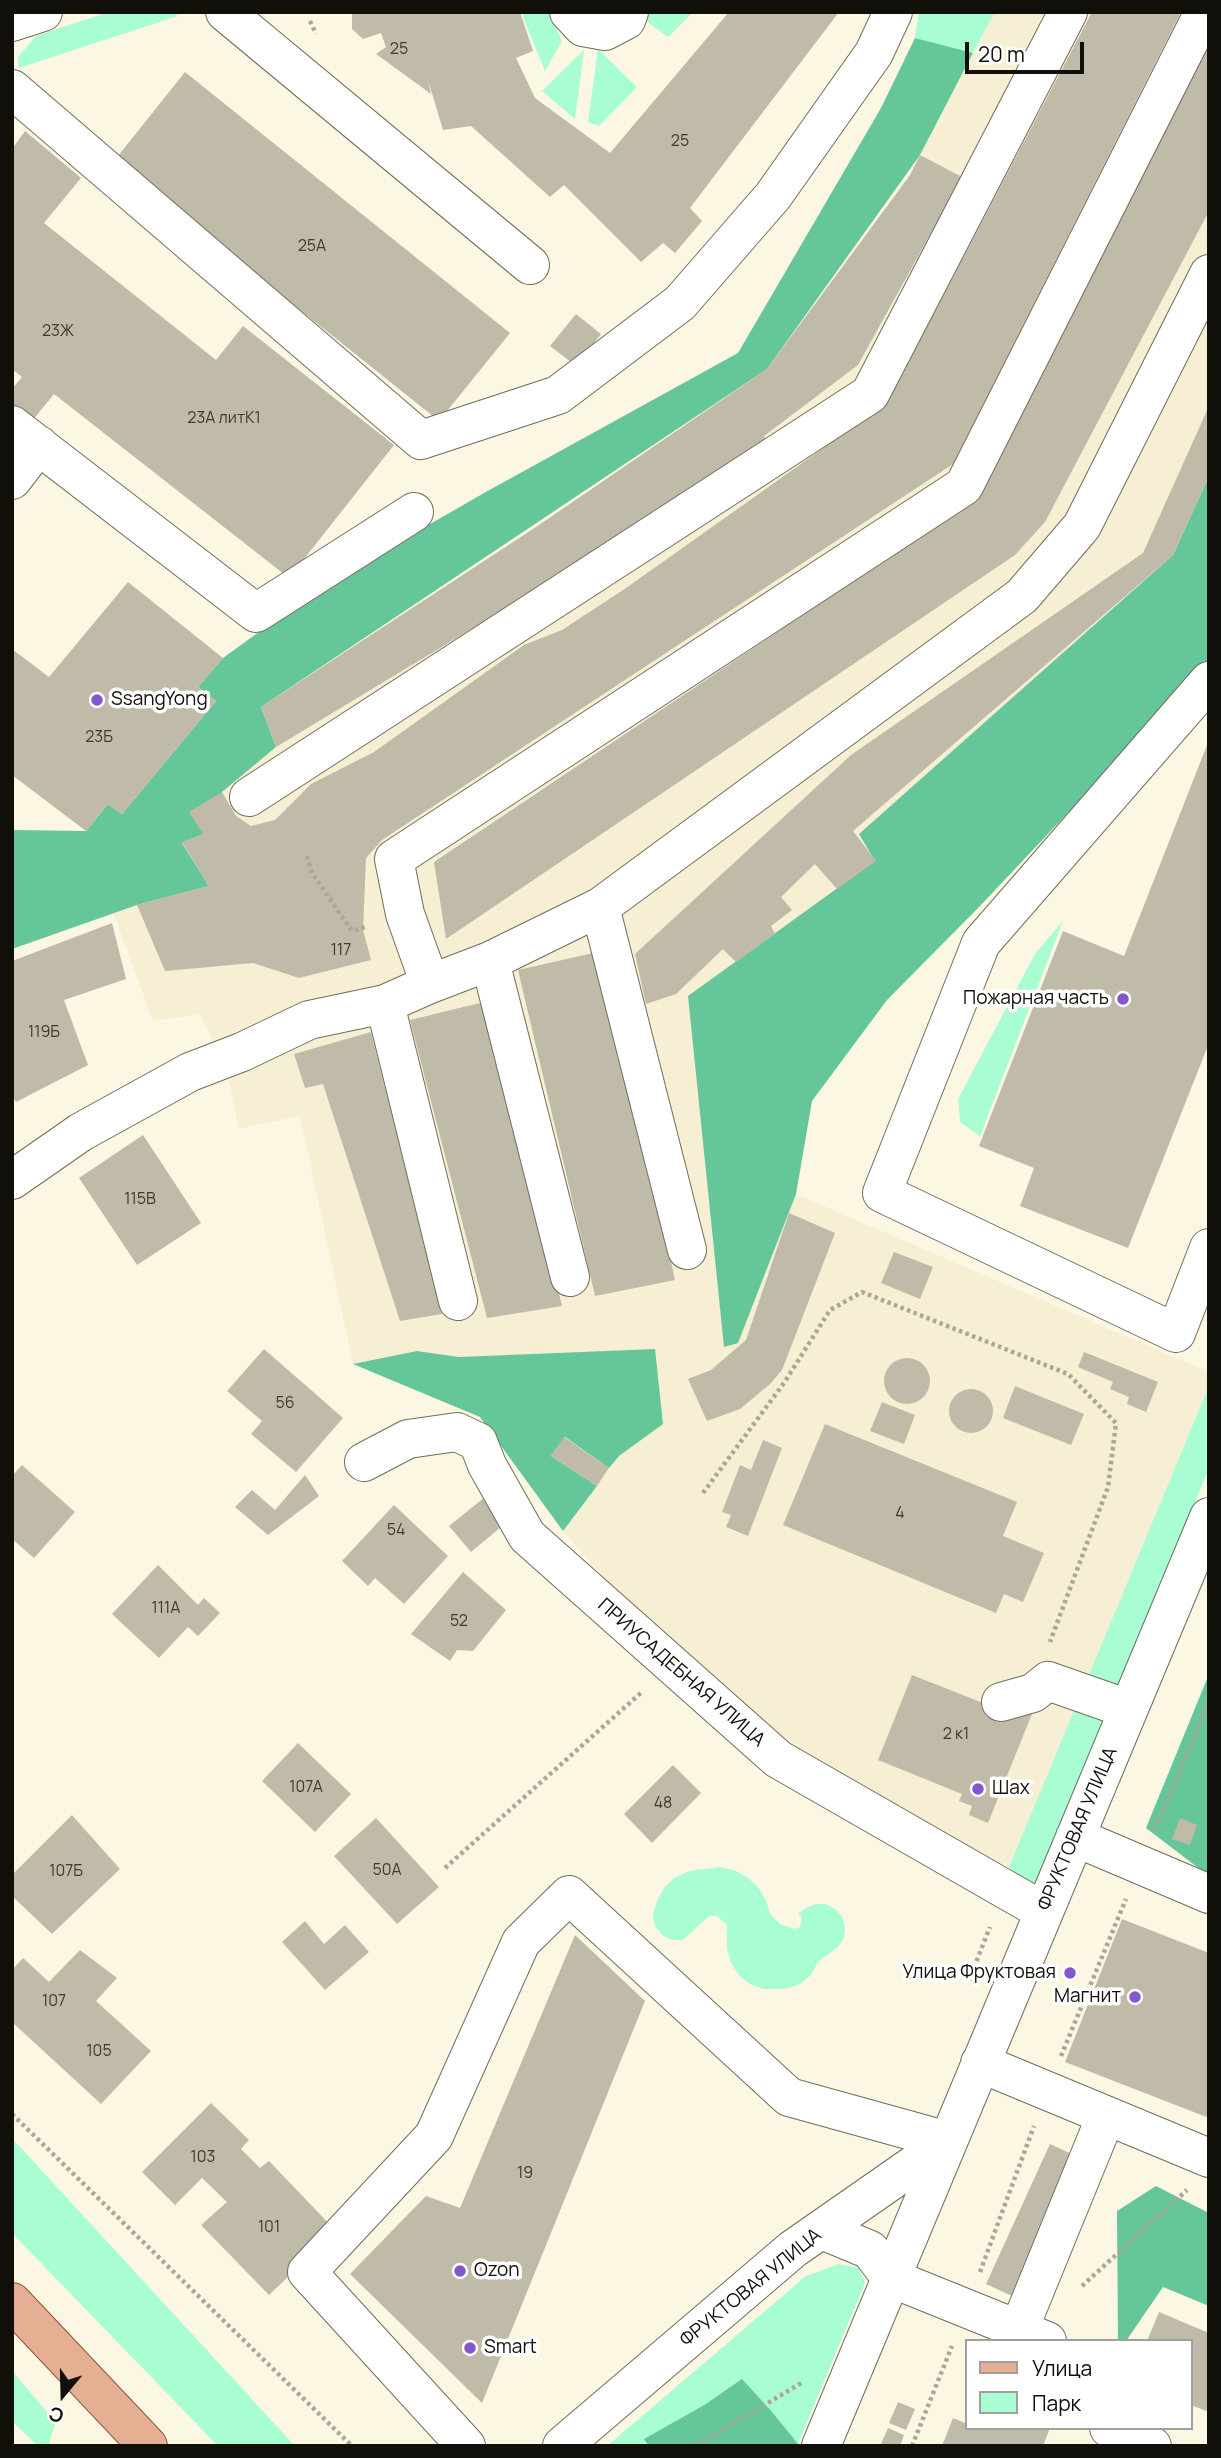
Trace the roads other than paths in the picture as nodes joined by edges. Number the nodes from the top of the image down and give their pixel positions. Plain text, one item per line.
1 (43, 12) edge
2 (225, 12) edge
3 (569, 12) edge
4 (629, 12) edge
5 (893, 12) edge
6 (1068, 12) edge
7 (1204, 12) edge
8 (12, 22) edge
9 (12, 89) edge
10 (530, 265) dead end
11 (1209, 274) edge
12 (26, 435) edge
13 (12, 480) edge
14 (414, 512) dead end
15 (1209, 681) edge
16 (249, 797) dead end
17 (600, 907) junction
18 (490, 961) junction
19 (430, 984) junction
20 (384, 1004) junction
21 (12, 1180) edge
22 (1209, 1248) edge
23 (687, 1250) dead end
24 (570, 1277) dead end
25 (458, 1301) dead end
26 (364, 1462) dead end
27 (1209, 1517) edge
28 (1001, 1702) dead end
29 (1128, 1709) junction
30 (1075, 1837) junction
31 (1209, 1895) edge
32 (1043, 1911) junction
33 (980, 2063) junction
34 (1106, 2116) junction
35 (948, 2141) junction
36 (1199, 2173) edge
37 (822, 2230) junction
38 (891, 2278) junction
39 (12, 2302) edge
40 (1033, 2335) edge
41 (1114, 2430) edge
42 (148, 2446) edge
43 (466, 2446) edge
44 (562, 2446) edge
45 (821, 2446) edge
46 (1152, 2446) edge

1 - 8 street
2 - 10 street
3 - 4 street
5 - 9 street
6 - 16 street
7 - 19 street
11 - 17 street
12 - 13 street
12 - 14 street
15 - 22 street
17 - 18 street
17 - 23 street
18 - 19 street
18 - 24 street
19 - 20 street
20 - 21 street
20 - 25 street
26 - 32 street, ПРИУСАДЕБНАЯ УЛИЦА
27 - 29 street, ФРУКТОВАЯ УЛИЦА
28 - 29 street
29 - 30 street, ФРУКТОВАЯ УЛИЦА
30 - 31 street
30 - 32 street, ФРУКТОВАЯ УЛИЦА
32 - 33 street, ФРУКТОВАЯ УЛИЦА
33 - 34 street
33 - 35 street, ФРУКТОВАЯ УЛИЦА
34 - 36 street
34 - 40 street
35 - 37 street, ФРУКТОВАЯ УЛИЦА
35 - 38 street, ФРУКТОВАЯ УЛИЦА
35 - 43 street
37 - 38 street
37 - 44 street, ФРУКТОВАЯ УЛИЦА
38 - 40 street
38 - 45 street, ФРУКТОВАЯ УЛИЦА
39 - 42 main road
41 - 46 street

